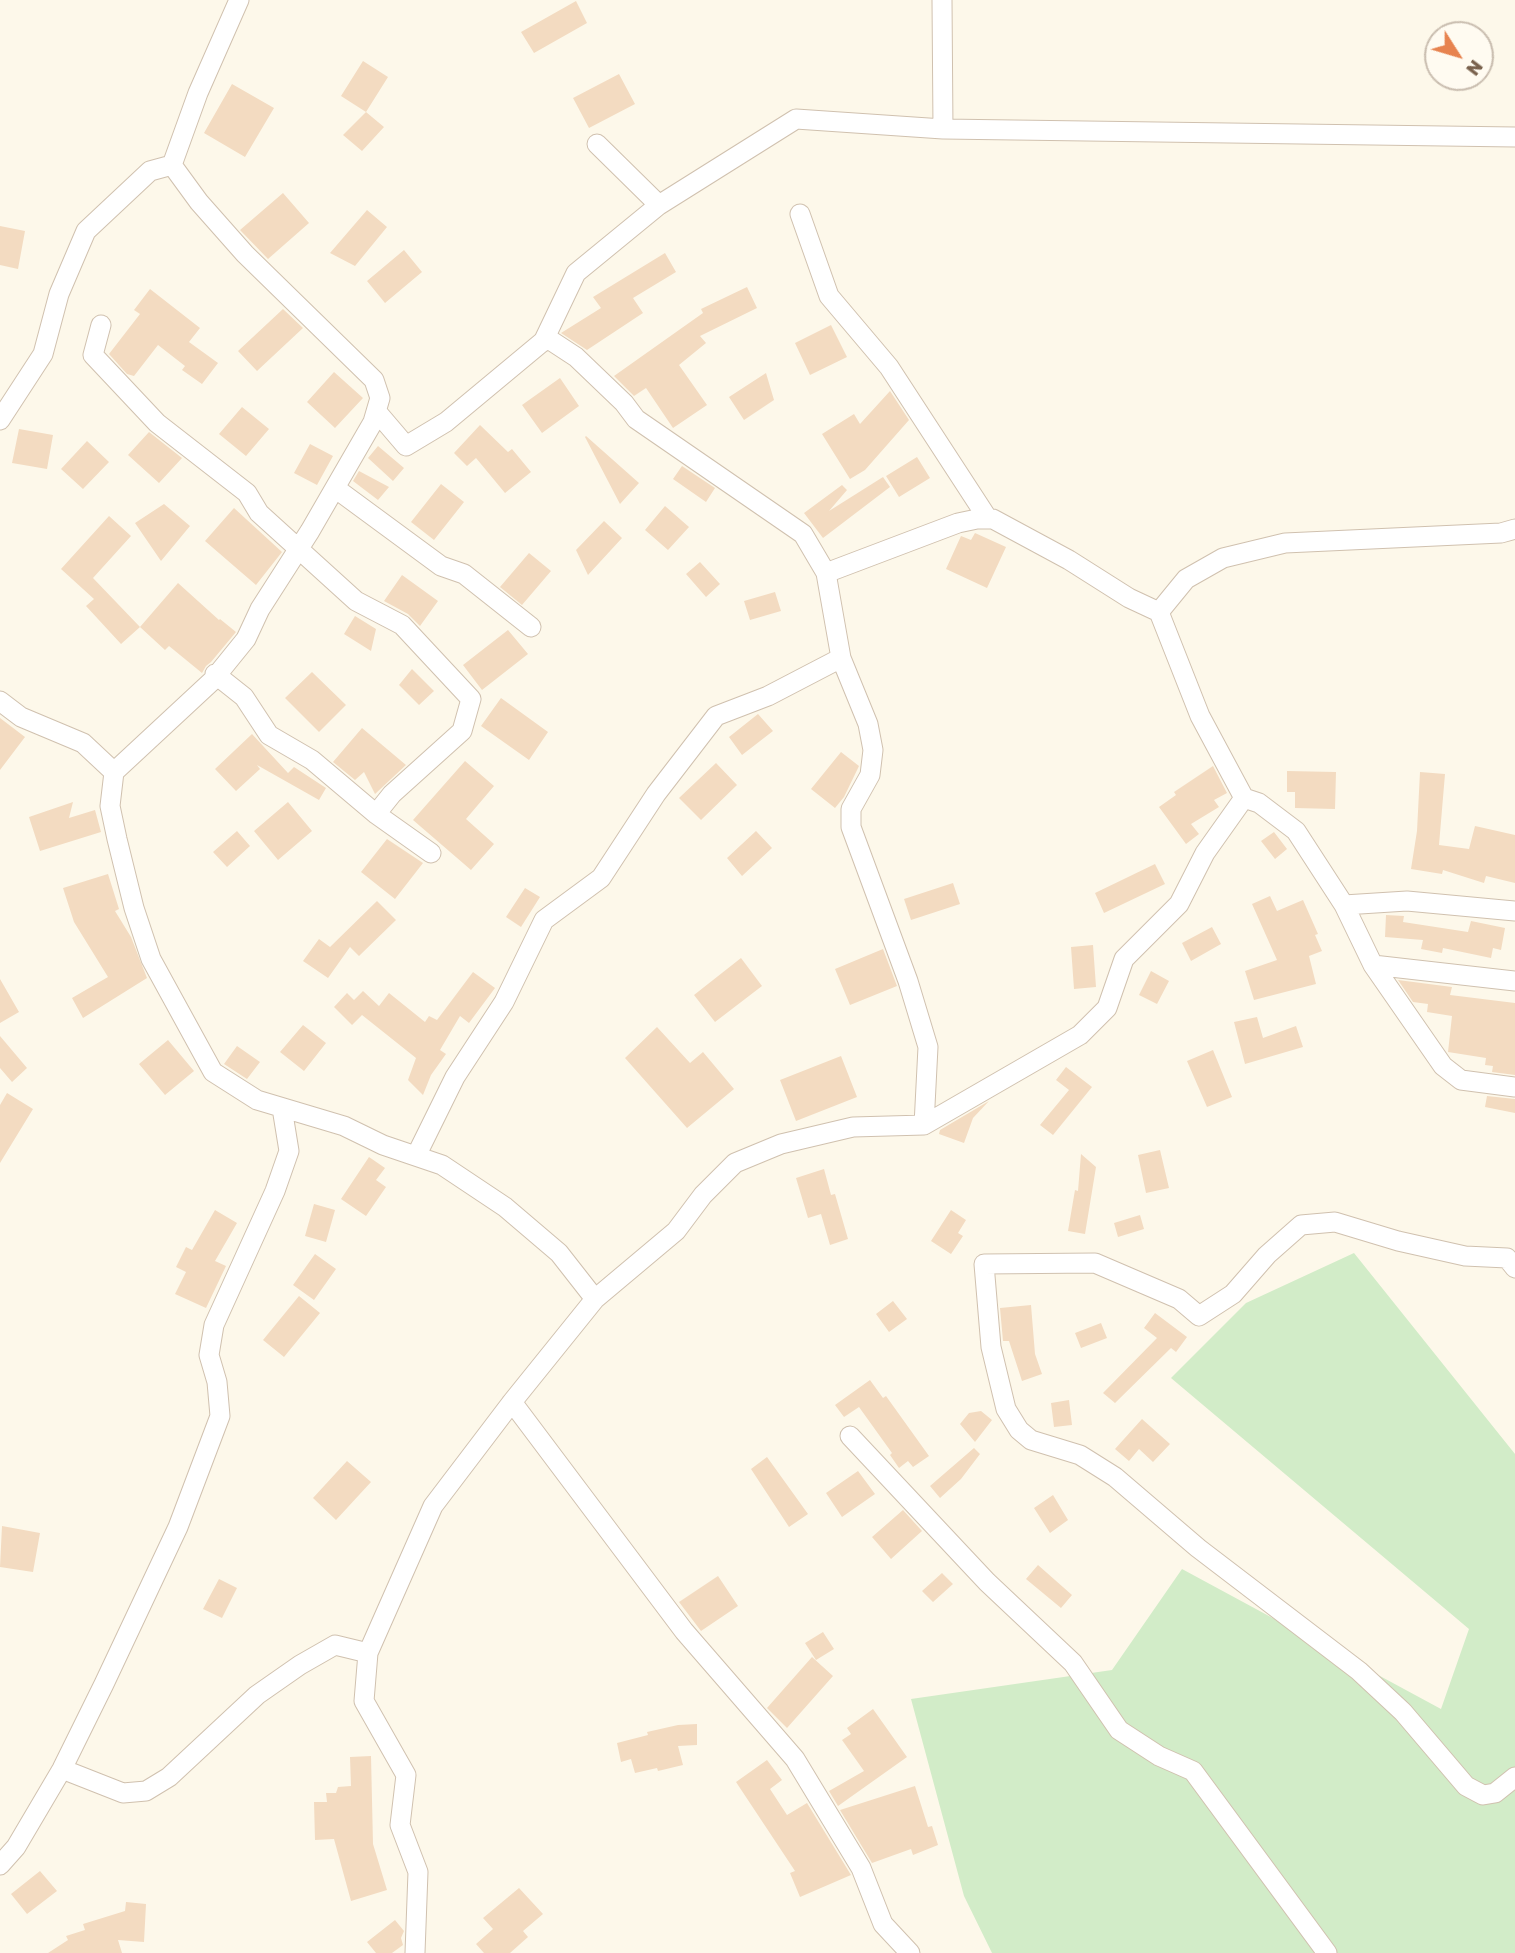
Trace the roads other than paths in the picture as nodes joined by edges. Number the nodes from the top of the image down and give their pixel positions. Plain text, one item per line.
1 (239, 0) edge
2 (942, 0) edge
3 (943, 129) junction
4 (1515, 137) edge
5 (597, 144) dead end
6 (172, 165) junction
7 (659, 205) junction
8 (800, 214) dead end
9 (101, 325) dead end
10 (543, 342) junction
11 (377, 412) junction
12 (0, 420) edge
13 (335, 488) junction
14 (988, 519) junction
15 (1515, 529) edge
16 (299, 548) junction
17 (826, 573) junction
18 (1159, 612) junction
19 (531, 627) dead end
20 (841, 658) junction
21 (215, 674) junction
22 (0, 701) edge
23 (114, 772) junction
24 (1244, 798) junction
25 (376, 814) junction
26 (431, 853) dead end
27 (1344, 905) junction
28 (1515, 911) edge
29 (1373, 965) junction
30 (1515, 981) edge
31 (1515, 1087) edge
32 (282, 1108) junction
33 (925, 1125) junction
34 (417, 1154) junction
35 (1515, 1268) edge
36 (596, 1299) junction
37 (512, 1402) junction
38 (850, 1436) dead end
39 (369, 1653) junction
40 (62, 1769) junction
41 (1515, 1777) edge
42 (0, 1865) edge
43 (415, 1953) edge
44 (910, 1953) edge
45 (1327, 1953) edge

1 - 6 street
2 - 3 street
3 - 4 street
3 - 7 street
5 - 7 street
6 - 11 street
6 - 12 street
7 - 10 street
8 - 14 street
9 - 16 street
10 - 11 street
10 - 17 street
11 - 13 street
13 - 16 street
13 - 19 street
14 - 17 street
14 - 18 street
15 - 18 street
16 - 21 street
16 - 25 street
17 - 20 street
18 - 24 street
20 - 33 street
20 - 34 street
21 - 23 street
21 - 25 street
22 - 23 street
23 - 32 street
24 - 27 street
24 - 33 street
25 - 26 street
27 - 28 street
27 - 29 street
29 - 30 street
29 - 31 street
32 - 34 street
32 - 40 street
33 - 36 street
34 - 36 street
35 - 41 street
36 - 37 street
37 - 39 street
37 - 44 street
38 - 45 street
39 - 40 street
39 - 43 street
40 - 42 street

